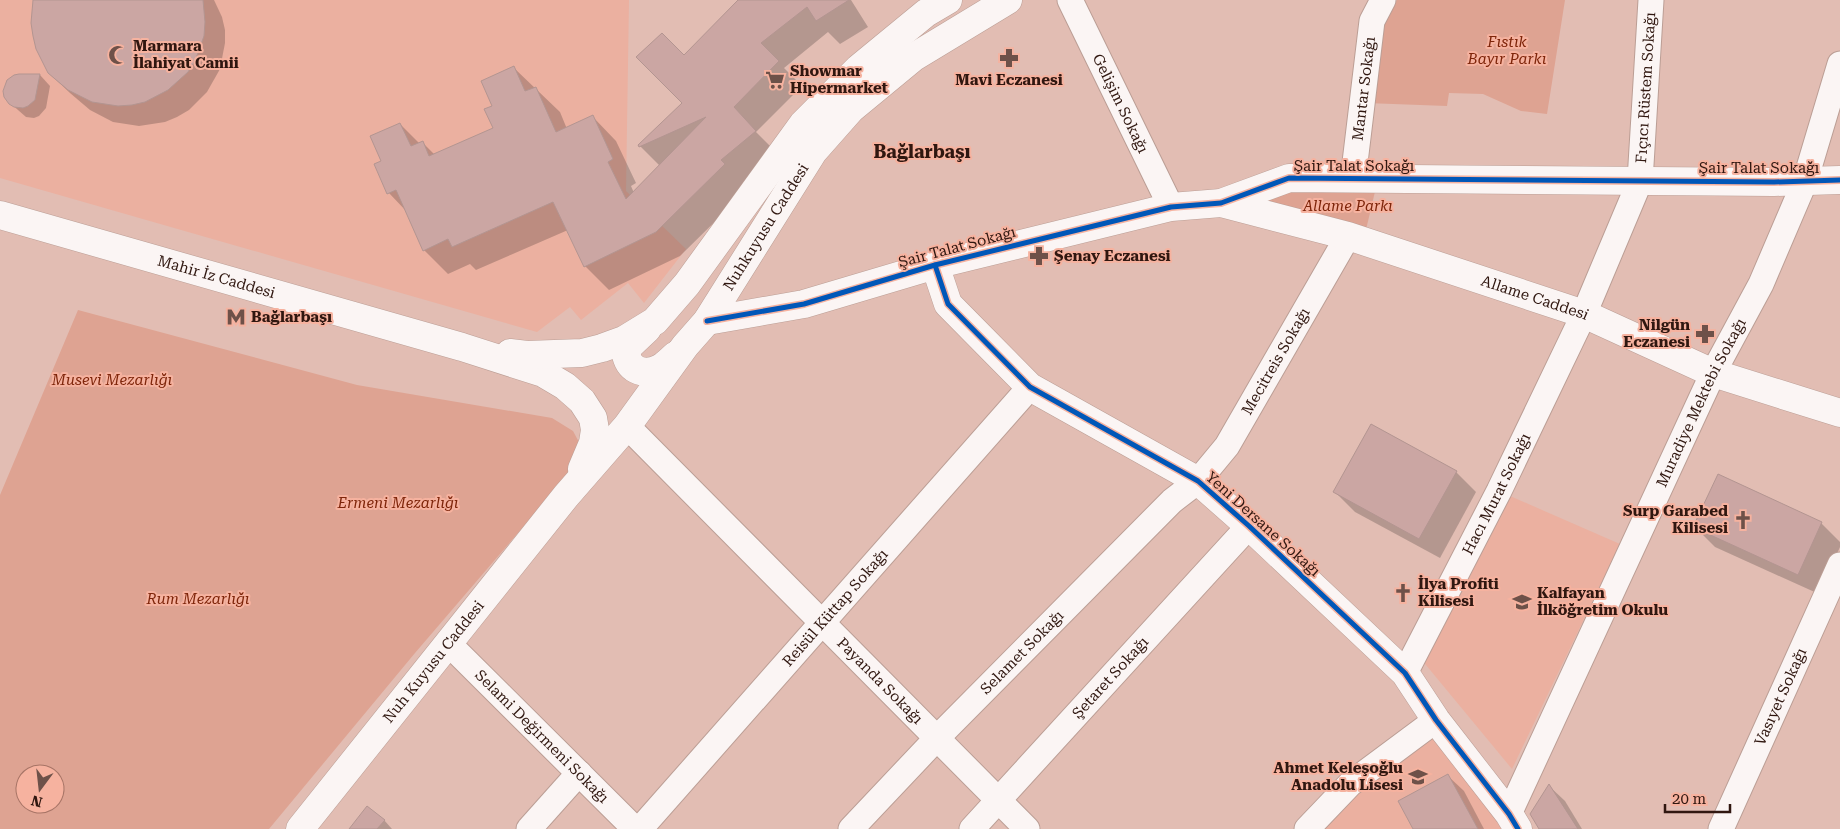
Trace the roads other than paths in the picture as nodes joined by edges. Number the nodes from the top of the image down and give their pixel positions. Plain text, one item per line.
1 (948, 0) edge
2 (1008, 0) edge
3 (1070, 0) edge
4 (1383, 0) edge
5 (1651, 0) edge
6 (1840, 64) edge
7 (1353, 178) junction
8 (1840, 180) edge
9 (1640, 181) junction
10 (1805, 181) junction
11 (1221, 203) junction
12 (1171, 207) junction
13 (0, 215) edge
14 (1348, 236) junction
15 (935, 265) junction
16 (1584, 314) junction
17 (655, 321) junction
18 (707, 321) junction
19 (685, 346) junction
20 (462, 347) junction
21 (1713, 373) junction
22 (1030, 387) junction
23 (1840, 413) edge
24 (627, 426) junction
25 (1198, 481) junction
26 (566, 496) junction
27 (1249, 526) junction
28 (1840, 565) edge
29 (822, 623) junction
30 (449, 644) junction
31 (1405, 673) junction
32 (1436, 720) junction
33 (937, 738) junction
34 (579, 773) junction
35 (998, 800) junction
36 (1514, 822) edge
37 (1727, 827) edge
38 (300, 829) edge
39 (529, 829) edge
40 (635, 829) edge
41 (640, 829) edge
42 (852, 829) edge
43 (972, 829) edge
44 (1027, 829) edge
45 (1307, 829) edge

1 - 17 street, Nuhkuyusu Caddesi
2 - 18 street, Nuhkuyusu Caddesi
3 - 12 street, Gelişim Sokağı
4 - 7 street, Mantar Sokağı
5 - 9 street, Fıçıcı Rüstem Sokağı
6 - 10 street, Muradiye Mektebi Sokağı
7 - 9 street, Şair Talat Sokağı
7 - 11 street, Şair Talat Sokağı
8 - 10 street, Şair Talat Sokağı
9 - 10 street, Şair Talat Sokağı
9 - 16 street, Fıçıcı Rüstem Sokağı
10 - 21 street, Muradiye Mektebi Sokağı
11 - 12 street, Şair Talat Sokağı
11 - 14 street, Allame Caddesi
12 - 15 street, Şair Talat Sokağı
13 - 20 street, Mahir İz Caddesi
14 - 16 street, Allame Caddesi
14 - 25 street, Mecitreis Sokağı
15 - 18 street, Şair Talat Sokağı
15 - 22 street, Yeni Dersane Sokağı
16 - 21 street, Allame Caddesi
16 - 31 street, Hacı Murat Sokağı
17 - 19 street
17 - 20 street, Nuhkuyusu Caddesi
18 - 19 street, Nuhkuyusu Caddesi
19 - 24 street, Nuhkuyusu Caddesi
20 - 26 street
21 - 23 street, Allame Caddesi
21 - 36 street, Muradiye Mektebi Sokağı
22 - 25 street, Yeni Dersane Sokağı
22 - 29 street, Reisül Küttap Sokağı
24 - 26 street, Nuhkuyusu Caddesi
24 - 29 street, Payanda Sokağı
25 - 27 street, Yeni Dersane Sokağı
25 - 33 street, Selamet Sokağı
26 - 30 street, Nuh Kuyusu Caddesi
27 - 31 street, Yeni Dersane Sokağı
27 - 35 street, Şetaret Sokağı
28 - 37 street, Vasıyet Sokağı
29 - 33 street, Payanda Sokağı
29 - 41 street, Reisül Küttap Sokağı
30 - 34 street, Selami Değirmeni Sokağı
30 - 38 street, Nuh Kuyusu Caddesi
31 - 32 street, Yeni Dersane Sokağı
32 - 36 street, Yeni Dersane Sokağı
32 - 45 street
33 - 35 street, Payanda Sokağı
33 - 42 street, Selamet Sokağı
34 - 39 street
34 - 40 street, Selami Değirmeni Sokağı
35 - 43 street, Şetaret Sokağı
35 - 44 street, Payanda Sokağı

